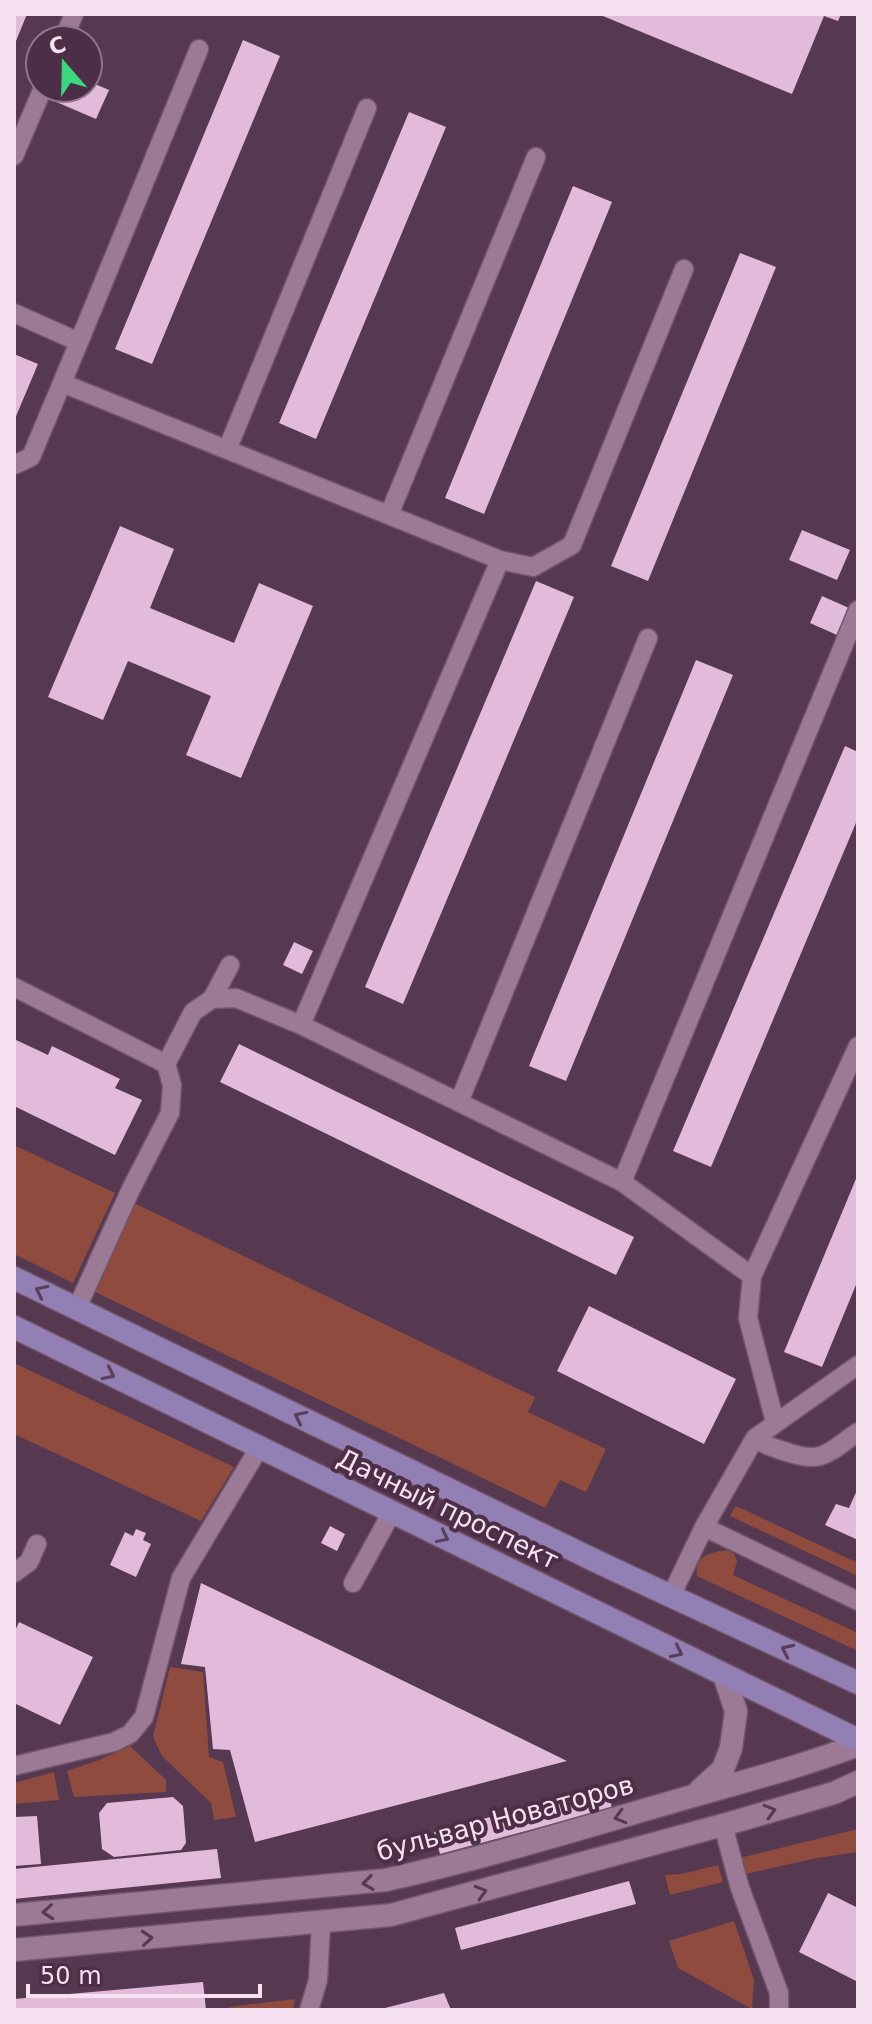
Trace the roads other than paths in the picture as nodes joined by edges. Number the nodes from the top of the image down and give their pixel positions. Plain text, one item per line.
1 (199, 49) dead end
2 (36, 104) edge
3 (367, 108) dead end
4 (14, 156) edge
5 (536, 157) dead end
6 (684, 269) dead end
7 (14, 313) edge
8 (79, 342) junction
9 (62, 383) junction
10 (227, 450) junction
11 (14, 465) edge
12 (389, 515) junction
13 (500, 560) junction
14 (858, 610) edge
15 (648, 638) dead end
16 (230, 965) dead end
17 (14, 987) edge
18 (212, 999) junction
19 (301, 1025) junction
20 (858, 1046) edge
21 (166, 1064) junction
22 (459, 1102) junction
23 (622, 1182) junction
24 (752, 1276) junction
25 (14, 1278) edge
26 (77, 1308) junction
27 (14, 1327) edge
28 (858, 1365) edge
29 (775, 1422) junction
30 (858, 1432) edge
31 (755, 1438) junction
32 (259, 1448) junction
33 (392, 1512) junction
34 (704, 1527) junction
35 (37, 1544) dead end
36 (14, 1573) edge
37 (353, 1583) dead end
38 (671, 1596) junction
39 (858, 1601) edge
40 (724, 1675) junction
41 (858, 1683) edge
42 (858, 1742) edge
43 (14, 1766) edge
44 (858, 1782) edge
45 (694, 1796) junction
46 (723, 1825) junction
47 (14, 1915) edge
48 (321, 1923) junction
49 (14, 1950) edge
50 (309, 2010) edge
51 (779, 2010) edge

1 - 8 lane
2 - 4 lane
3 - 10 lane
5 - 12 lane
6 - 13 lane
7 - 8 lane
8 - 9 lane
9 - 10 lane
9 - 11 lane
10 - 12 lane
12 - 13 lane
13 - 19 lane
14 - 23 lane
15 - 22 lane
16 - 18 lane
17 - 21 lane
18 - 19 lane
18 - 21 lane
19 - 22 lane
20 - 24 lane
21 - 26 lane
22 - 23 lane
23 - 24 lane
24 - 29 lane
26 -> 25 main road, Дачный проспект
38 -> 26 main road, Дачный проспект
27 -> 32 main road, Дачный проспект
28 - 29 lane
29 - 31 lane
30 - 31 lane
31 - 34 lane
32 - 33 main road, Дачный проспект
32 - 43 lane
33 - 37 lane
33 -> 40 main road, Дачный проспект
34 - 38 lane
34 - 39 lane
35 - 36 lane
41 -> 38 main road, Дачный проспект
40 - 42 main road, Дачный проспект
40 - 45 street
42 - 45 street, бульвар Новаторов
46 -> 44 street
45 -> 47 street, бульвар Новаторов
48 -> 46 street
46 - 51 lane
49 -> 48 street
48 - 50 lane

